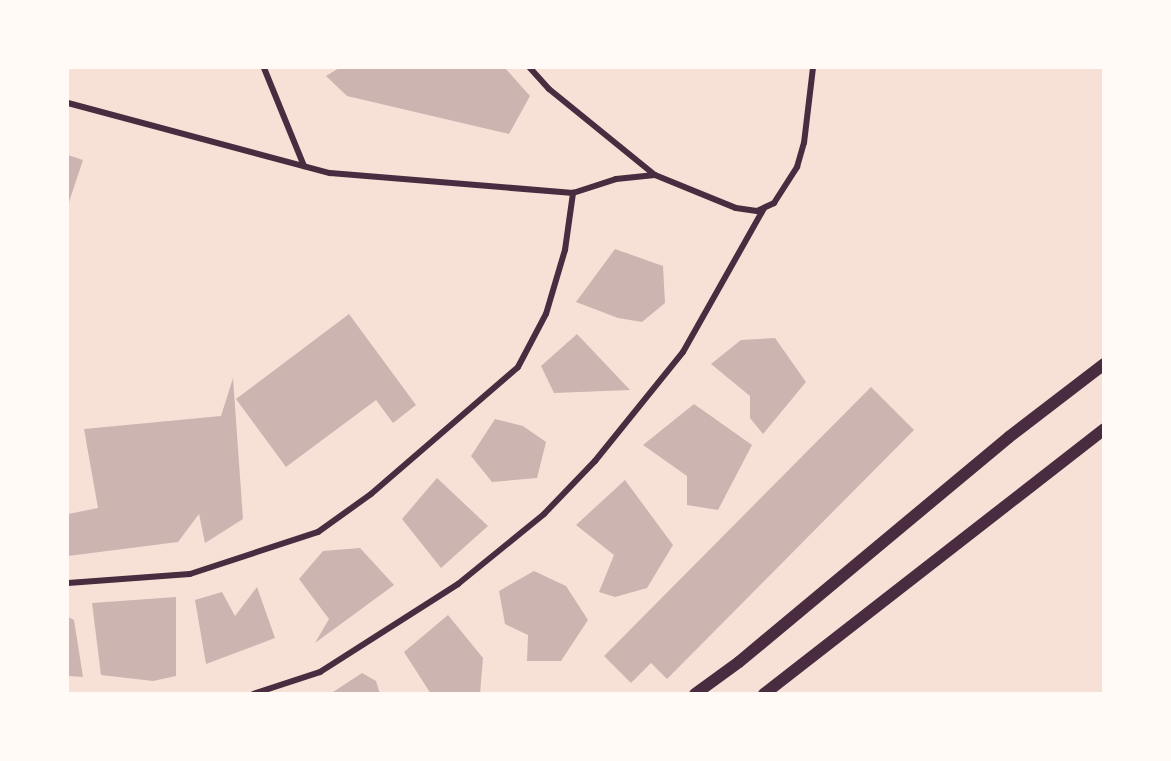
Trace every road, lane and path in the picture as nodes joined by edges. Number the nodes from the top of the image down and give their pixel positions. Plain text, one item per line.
1 (264, 68) edge
2 (530, 68) edge
3 (813, 68) edge
4 (68, 103) edge
5 (304, 166) junction
6 (655, 175) junction
7 (573, 193) junction
8 (764, 208) junction
9 (1104, 364) edge
10 (1104, 429) edge
11 (68, 583) edge
12 (253, 693) edge
13 (695, 693) edge
14 (764, 693) edge

1 - 5 street
2 - 6 street
3 - 8 street
4 - 5 street
5 - 7 street
6 - 7 street
6 - 8 street
7 - 11 street
8 - 12 street
9 - 13 main road
10 - 14 main road

